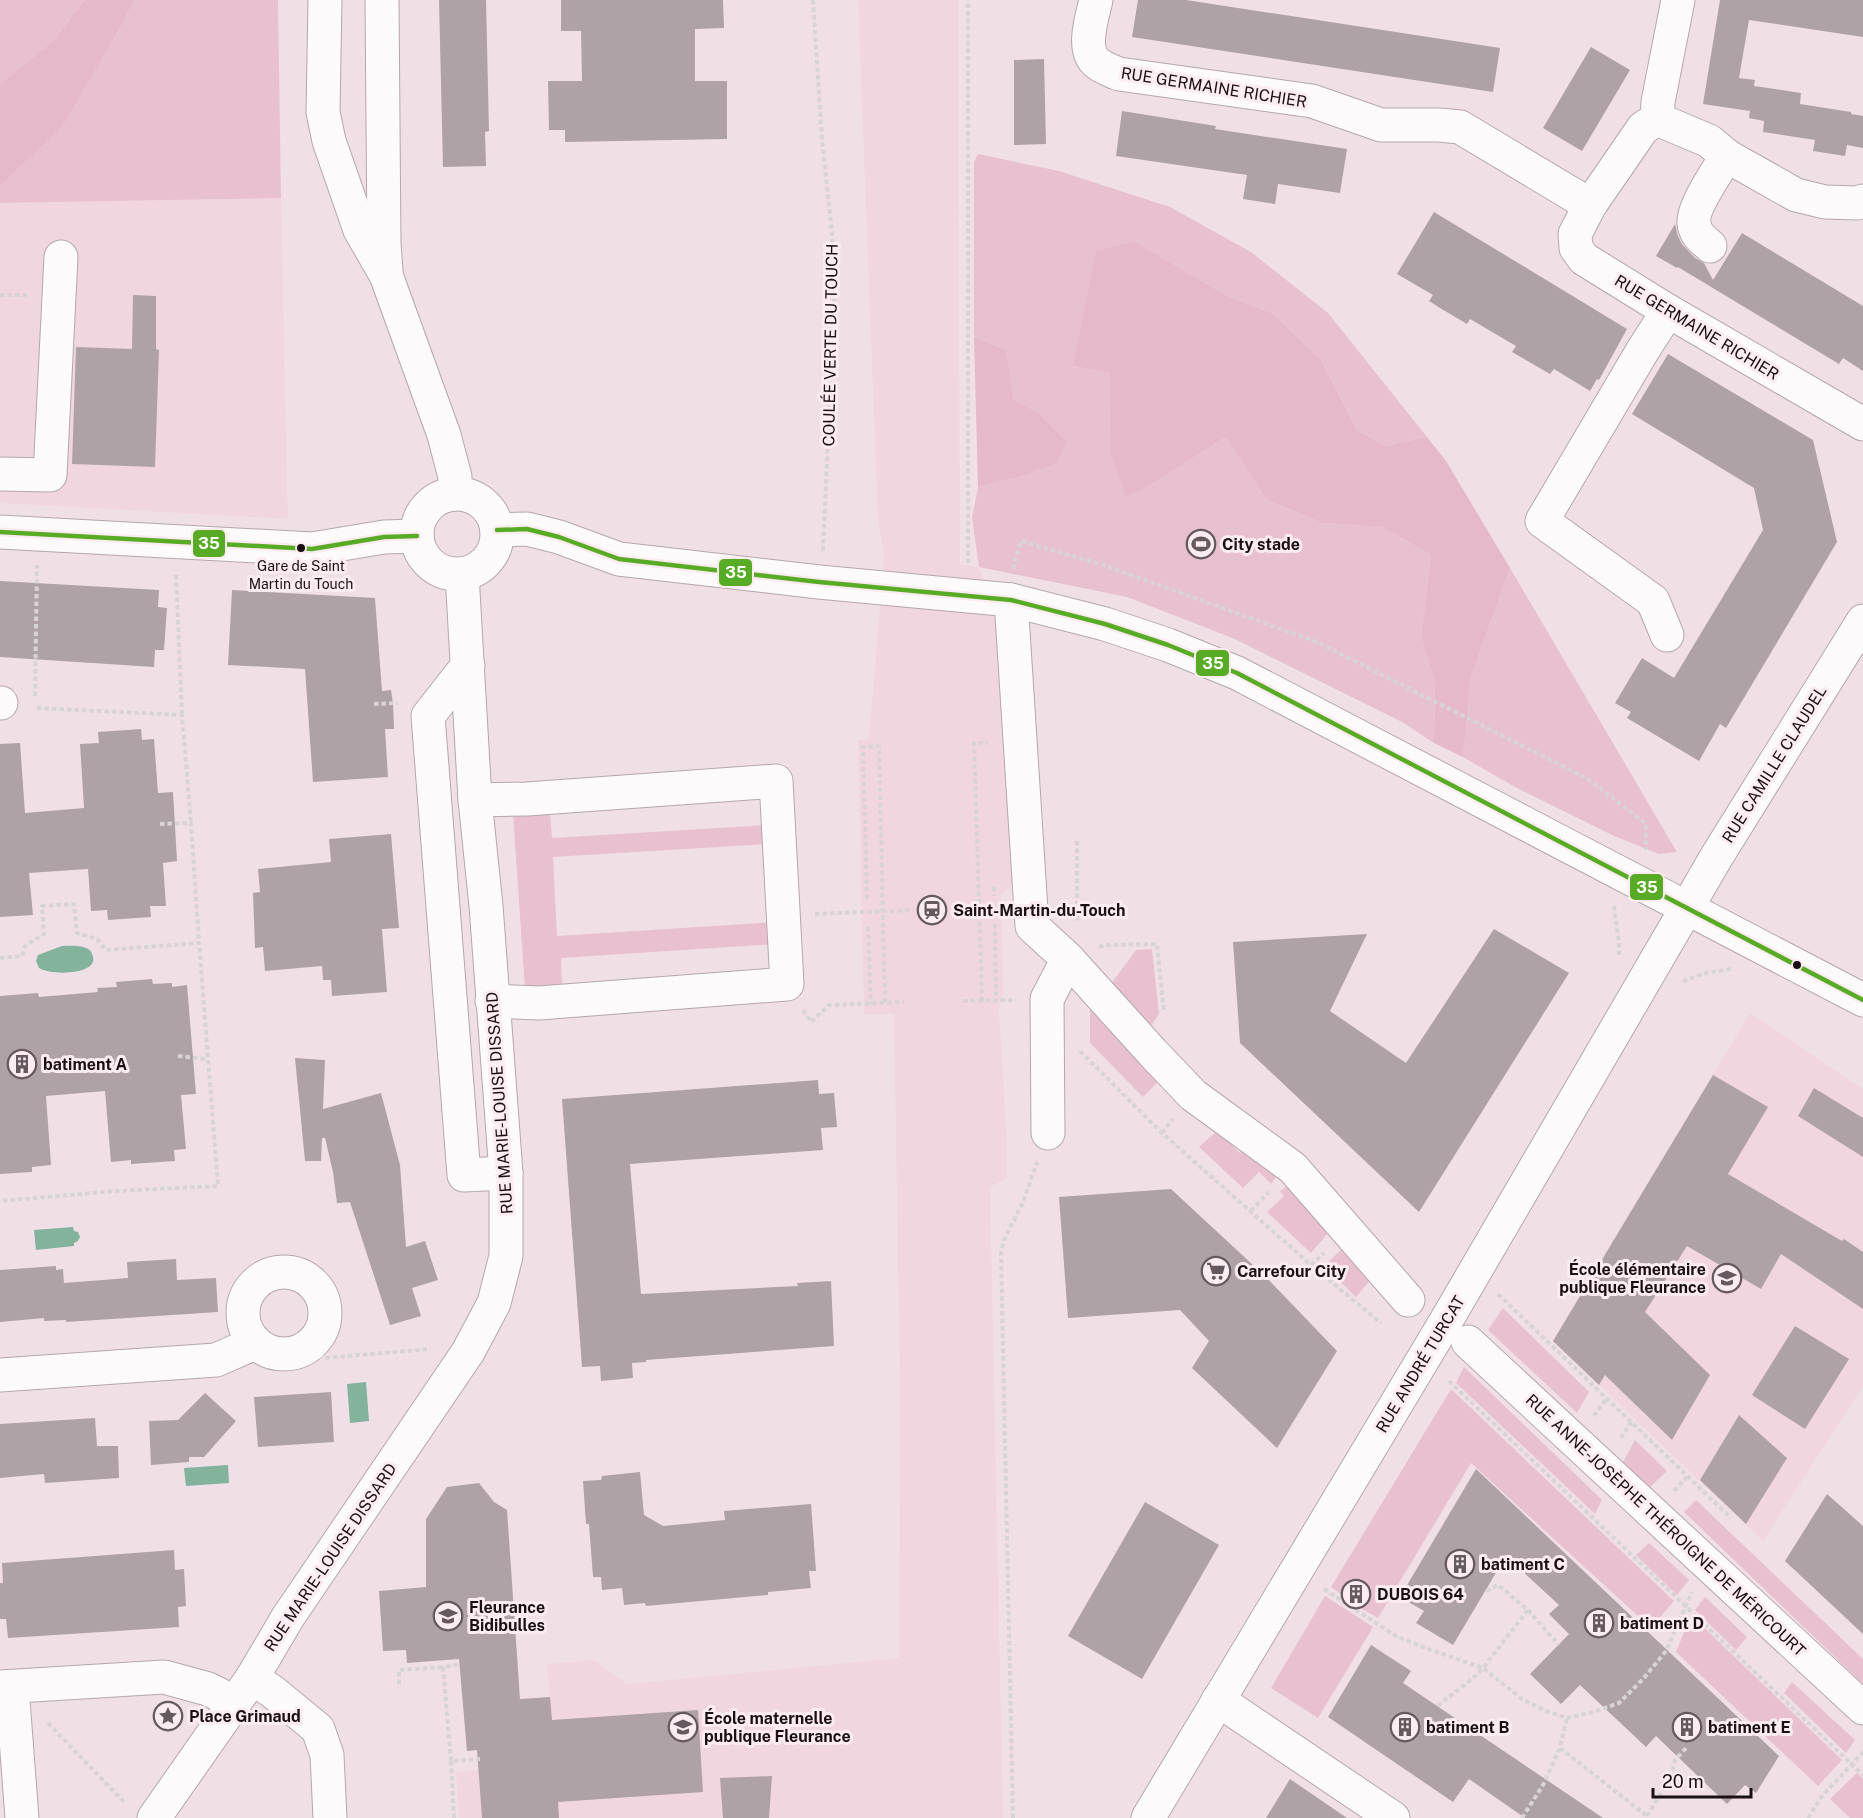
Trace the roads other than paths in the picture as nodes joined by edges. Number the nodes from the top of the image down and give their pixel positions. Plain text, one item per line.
1 (325, 0) edge
2 (382, 0) edge
3 (1096, 0) edge
4 (1678, 0) edge
5 (1657, 119) junction
6 (1727, 156) junction
7 (1863, 201) edge
8 (1590, 205) junction
9 (1710, 246) dead end
10 (61, 257) dead end
11 (386, 274) junction
12 (1668, 311) junction
13 (1863, 424) edge
14 (0, 474) edge
15 (454, 494) junction
16 (497, 530) junction
17 (0, 532) edge
18 (417, 536) junction
19 (462, 574) junction
20 (1012, 585) junction
21 (1863, 621) edge
22 (1667, 635) dead end
23 (468, 665) junction
24 (476, 800) junction
25 (1687, 908) junction
26 (1068, 959) junction
27 (1863, 1000) edge
28 (492, 1001) junction
29 (1048, 1134) road end
30 (506, 1173) junction
31 (1408, 1300) dead end
32 (1468, 1341) dead end
33 (255, 1343) junction
34 (0, 1375) edge
35 (252, 1678) junction
36 (9, 1696) edge
37 (1218, 1700) junction
38 (232, 1706) junction
39 (1863, 1708) edge
40 (144, 1815) edge
41 (22, 1818) edge
42 (330, 1818) edge
43 (1148, 1818) edge
44 (1393, 1818) edge

1 - 11 street
2 - 11 street
3 - 8 street, RUE GERMAINE RICHIER
4 - 5 street
5 - 6 street
5 - 8 street, RUE GERMAINE RICHIER
6 - 7 street
6 - 9 street
8 - 12 street, RUE GERMAINE RICHIER
10 - 14 street
11 - 15 street
12 - 13 street, RUE GERMAINE RICHIER
12 - 22 street
15 - 16 street
15 - 18 street
16 - 19 street
16 - 20 street
17 - 18 street
18 - 19 street
19 - 23 street, RUE MARIE-LOUISE DISSARD
20 - 25 street
20 - 26 street
21 - 25 street, RUE CAMILLE CLAUDEL
23 - 24 street, RUE MARIE-LOUISE DISSARD
23 - 30 street
24 - 28 street, RUE MARIE-LOUISE DISSARD
24 - 28 street
25 - 27 street
25 - 37 street, RUE ANDRÉ TURCAT
26 - 29 street
26 - 31 street
28 - 30 street, RUE MARIE-LOUISE DISSARD
30 - 35 street, RUE MARIE-LOUISE DISSARD
32 - 39 street, RUE ANNE-JOSÈPHE THÉROIGNE DE MÉRICOURT
33 - 33 street
33 - 34 street
35 - 38 street, RUE MARIE-LOUISE DISSARD
35 - 42 street
36 - 38 street
36 - 41 street
37 - 43 street, RUE ANDRÉ TURCAT
37 - 44 street
38 - 40 street, RUE MARIE-LOUISE DISSARD

